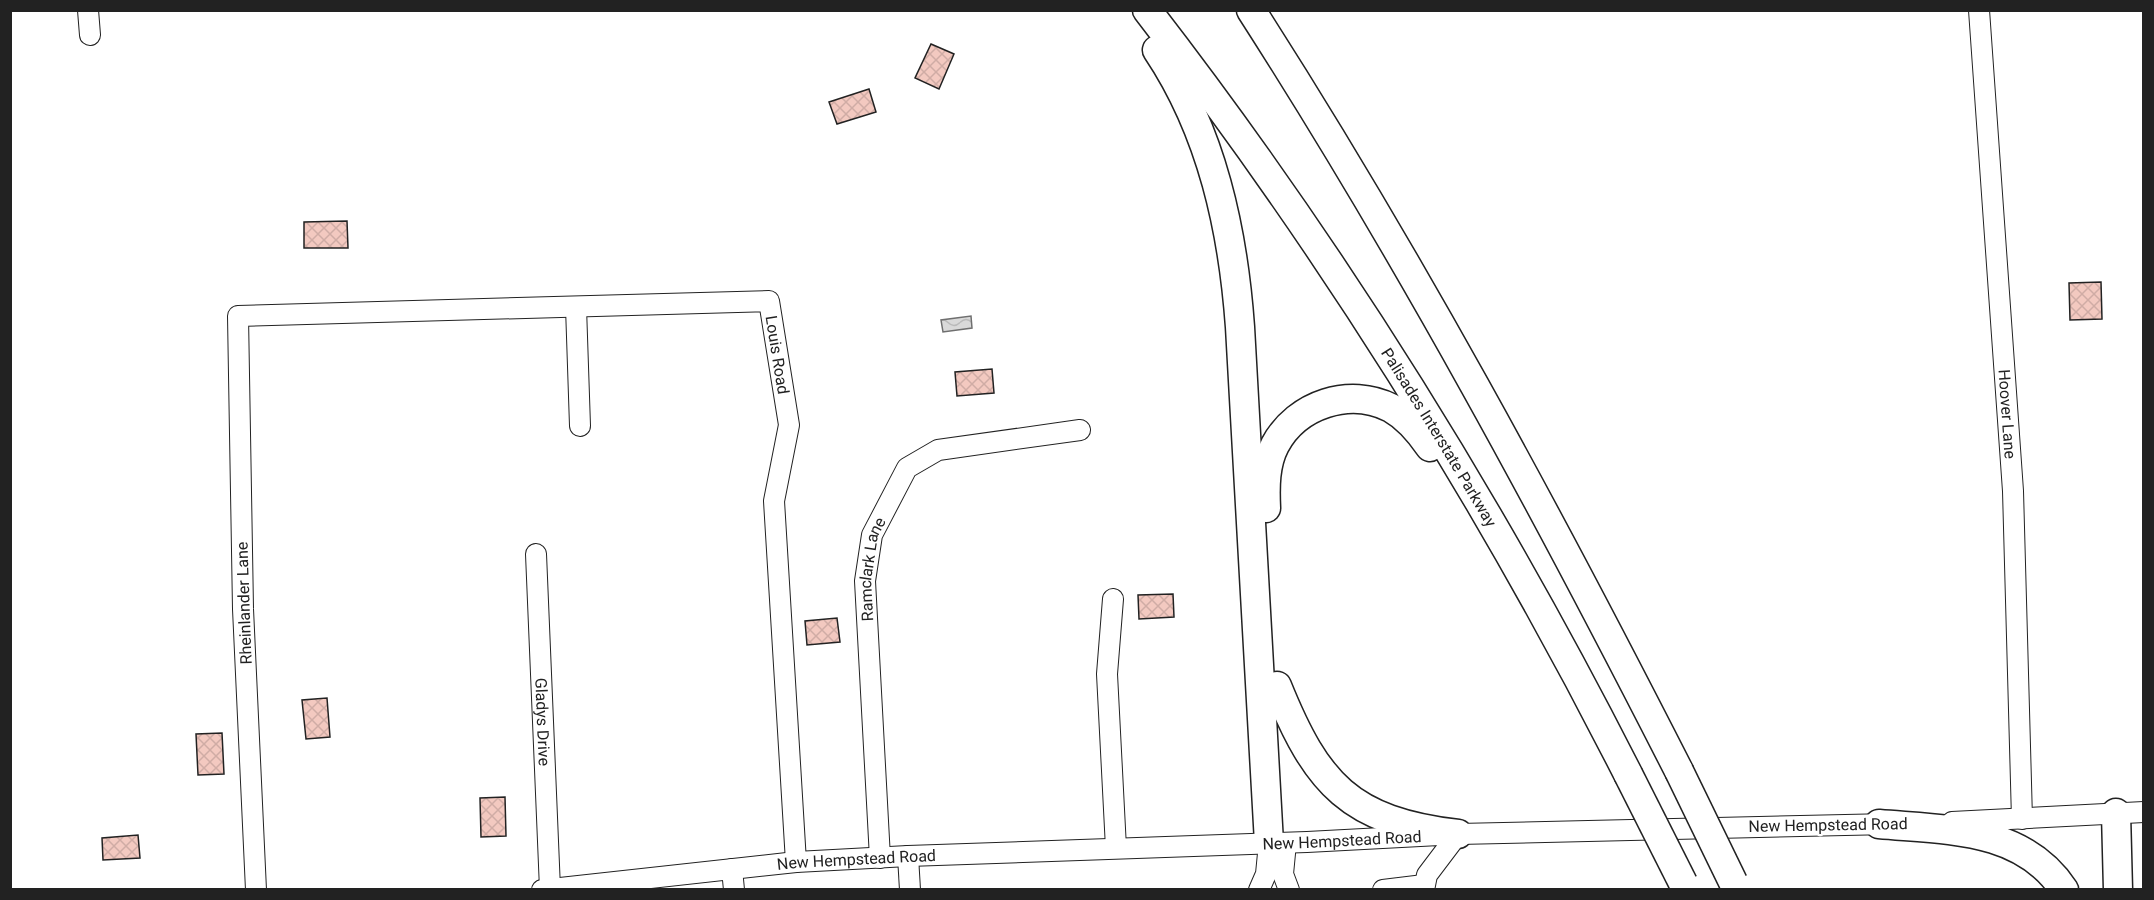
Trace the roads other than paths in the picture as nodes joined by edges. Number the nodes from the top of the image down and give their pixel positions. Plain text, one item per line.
1 (88, 10) edge
2 (1131, 10) edge
3 (1148, 10) edge
4 (1251, 10) edge
5 (1979, 10) edge
6 (90, 35) dead end
7 (576, 307) junction
8 (238, 316) joint
9 (580, 426) dead end
10 (1080, 430) dead end
11 (536, 554) dead end
12 (1113, 599) dead end
13 (1553, 631) junction
14 (1277, 686) junction
15 (2120, 813) edge
16 (2022, 819) junction
17 (1879, 824) junction
18 (1458, 834) junction
19 (1277, 843) junction
20 (1116, 848) junction
21 (909, 856) junction
22 (880, 858) junction
23 (796, 862) junction
24 (732, 869) junction
25 (1684, 886) edge
26 (1735, 886) edge
27 (1424, 887) edge
28 (550, 889) edge
29 (256, 890) edge
30 (542, 890) edge
31 (734, 890) edge
32 (910, 890) edge
33 (1259, 890) edge
34 (1289, 890) edge
35 (1383, 890) edge
36 (2064, 890) edge
37 (2101, 890) edge
38 (2118, 890) edge

1 - 6 street
2 - 19 highway
3 - 13 highway, Palisades Interstate Parkway
4 - 26 highway, bridge
5 - 16 street, Hoover Lane
7 - 8 street, Louis Road
7 - 9 street
7 - 23 street, Louis Road
8 - 29 street, Rheinlander Lane
10 - 22 street, Ramclark Lane
11 - 28 street, Gladys Drive
12 - 20 street
13 - 14 highway
13 - 25 highway, Palisades Interstate Parkway, bridge
14 - 18 highway
14 - 19 highway
15 - 16 street, New Hempstead Road
15 - 37 highway
15 - 38 highway
16 - 17 street, New Hempstead Road
17 - 18 street, New Hempstead Road
17 - 36 highway
18 - 19 street, New Hempstead Road
18 - 27 street
19 - 20 street, New Hempstead Road
19 - 33 street
19 - 34 street
20 - 21 street, New Hempstead Road
21 - 22 street, New Hempstead Road
21 - 32 street
22 - 23 street, New Hempstead Road
23 - 24 street, New Hempstead Road
24 - 28 street, New Hempstead Road
24 - 31 street
27 - 35 street
28 - 30 street, New Hempstead Road

